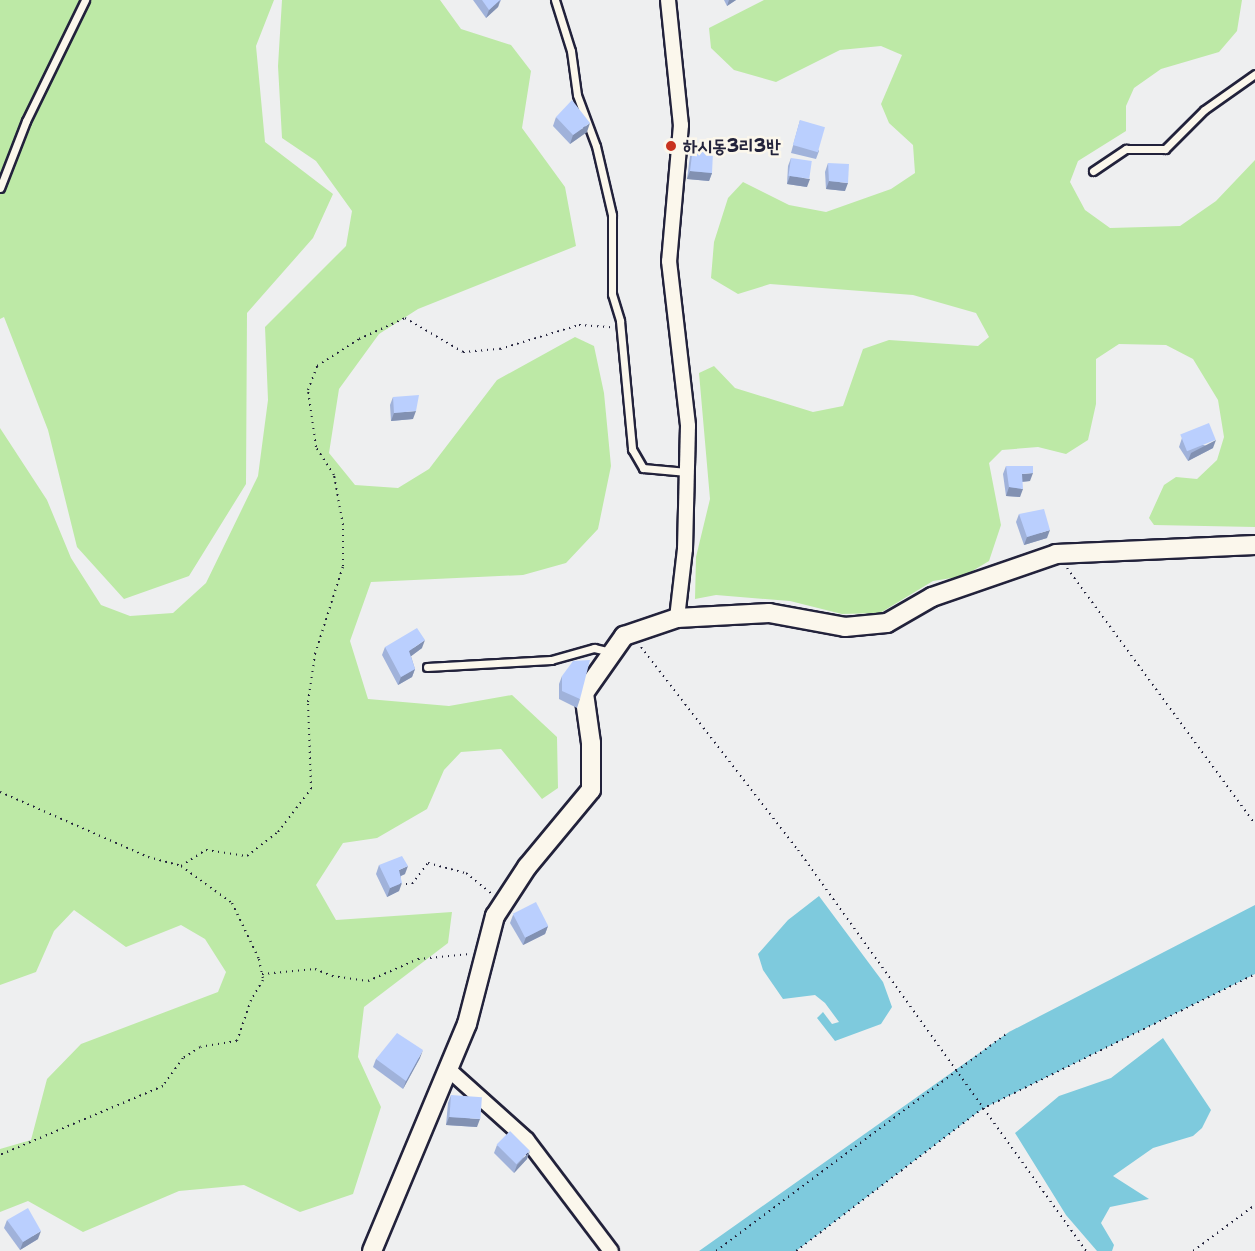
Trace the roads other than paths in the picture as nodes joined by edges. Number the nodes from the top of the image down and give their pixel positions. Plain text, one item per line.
1 (85, 0) edge
2 (555, 0) edge
3 (668, 0) edge
4 (1255, 74) edge
5 (1093, 171) dead end
6 (0, 188) edge
7 (687, 472) junction
8 (1255, 545) edge
9 (677, 618) junction
10 (613, 652) junction
11 (427, 667) dead end
12 (448, 1069) junction
13 (372, 1251) edge
14 (611, 1251) edge

1 - 6 lane
2 - 7 lane
3 - 7 street
4 - 5 lane
7 - 9 street
8 - 9 street
9 - 10 street
10 - 11 lane
10 - 12 street
12 - 13 street
12 - 14 street

